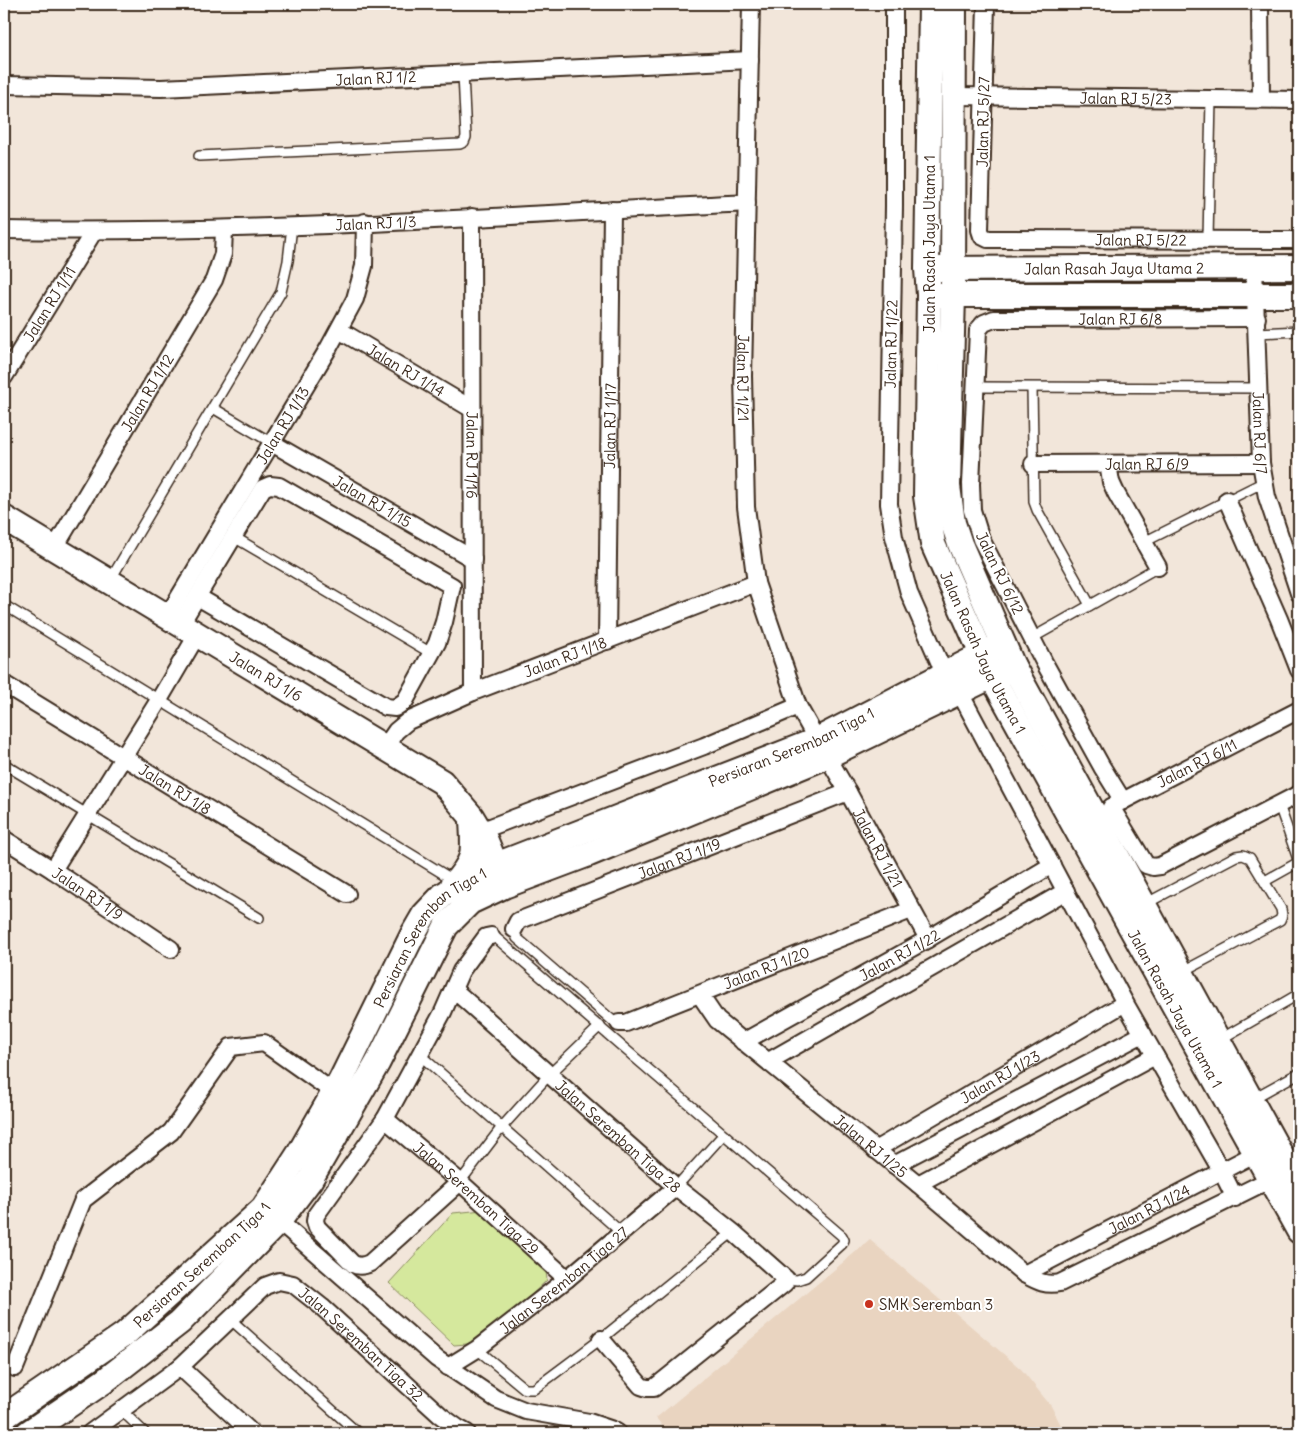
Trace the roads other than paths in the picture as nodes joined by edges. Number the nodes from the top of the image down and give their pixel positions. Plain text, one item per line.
1 (751, 4) edge
2 (894, 4) edge
3 (931, 4) edge
4 (954, 4) edge
5 (986, 4) edge
6 (1260, 4) edge
7 (750, 60) junction
8 (463, 74) junction
9 (4, 85) edge
10 (952, 96) junction
11 (983, 96) junction
12 (1211, 98) junction
13 (1261, 99) junction
14 (1299, 100) edge
15 (199, 156) dead end
16 (747, 203) junction
17 (612, 210) junction
18 (472, 218) junction
19 (365, 222) junction
20 (292, 226) junction
21 (224, 229) junction
22 (4, 230) edge
23 (94, 231) junction
24 (985, 238) joint
25 (1208, 239) junction
26 (1299, 240) edge
27 (1254, 267) junction
28 (1299, 267) edge
29 (928, 269) junction
30 (952, 270) junction
31 (929, 295) junction
32 (953, 295) junction
33 (1256, 295) junction
34 (1299, 295) edge
35 (984, 323) joint
36 (1257, 326) junction
37 (339, 330) junction
38 (1299, 331) edge
39 (4, 377) edge
40 (975, 387) junction
41 (1032, 388) junction
42 (1259, 388) junction
43 (213, 408) junction
44 (472, 409) junction
45 (272, 443) junction
46 (1261, 463) junction
47 (1033, 464) junction
48 (1108, 464) junction
49 (1264, 482) junction
50 (1227, 500) junction
51 (4, 518) edge
52 (234, 537) junction
53 (1144, 542) junction
54 (54, 549) junction
55 (472, 559) junction
56 (1158, 567) joint
57 (109, 582) junction
58 (756, 584) junction
59 (452, 586) junction
60 (472, 591) junction
61 (1299, 594) edge
62 (198, 597) junction
63 (4, 604) edge
64 (1090, 605) junction
65 (182, 626) junction
66 (1032, 638) junction
67 (607, 641) junction
68 (993, 650) junction
69 (431, 653) junction
70 (1013, 666) junction
71 (1299, 670) edge
72 (992, 677) junction
73 (4, 684) edge
74 (952, 684) junction
75 (472, 692) junction
76 (159, 700) junction
77 (798, 706) junction
78 (395, 708) junction
79 (1299, 710) edge
80 (400, 726) junction
81 (385, 747) junction
82 (822, 748) junction
83 (122, 757) junction
84 (4, 764) edge
85 (848, 792) junction
86 (1299, 794) edge
87 (1279, 805) junction
88 (1110, 808) junction
89 (86, 815) junction
90 (476, 824) junction
91 (4, 839) edge
92 (1299, 862) edge
93 (1052, 865) junction
94 (53, 870) junction
95 (500, 876) junction
96 (1265, 881) junction
97 (450, 888) junction
98 (1066, 891) junction
99 (346, 894) dead end
100 (1144, 904) junction
101 (911, 910) junction
102 (259, 918) dead end
103 (514, 929) joint
104 (491, 936) joint
105 (928, 939) junction
106 (171, 949) dead end
107 (1182, 972) junction
108 (454, 990) junction
109 (1299, 994) edge
110 (700, 995) junction
111 (1125, 1003) junction
112 (619, 1023) joint
113 (600, 1026) junction
114 (1143, 1034) junction
115 (1219, 1040) junction
116 (743, 1042) junction
117 (420, 1054) junction
118 (1155, 1056) junction
119 (768, 1061) junction
120 (1299, 1073) edge
121 (549, 1075) junction
122 (343, 1099) junction
123 (1251, 1099) junction
124 (386, 1119) junction
125 (502, 1127) junction
126 (723, 1135) junction
127 (1266, 1149) junction
128 (875, 1150) junction
129 (894, 1165) junction
130 (1222, 1172) junction
131 (1286, 1179) edge
132 (460, 1182) junction
133 (918, 1184) junction
134 (676, 1187) junction
135 (1235, 1198) junction
136 (271, 1215) junction
137 (734, 1232) junction
138 (1299, 1232) edge
139 (622, 1233) junction
140 (1024, 1274) junction
141 (567, 1279) junction
142 (786, 1279) junction
143 (1050, 1285) joint
144 (230, 1319) junction
145 (601, 1339) junction
146 (477, 1349) junction
147 (180, 1367) junction
148 (448, 1367) junction
149 (15, 1368) dead end
150 (121, 1410) junction
151 (4, 1417) edge
152 (39, 1430) edge
153 (460, 1432) edge
154 (90, 1433) edge
155 (145, 1433) edge
156 (252, 1433) edge
157 (358, 1433) edge
158 (618, 1433) edge

1 - 7 street, Jalan RJ 1/21
2 - 74 street, Jalan RJ 1/22
3 - 29 main road, Jalan Rasah Jaya Utama 1
4 - 10 main road, Jalan Rasah Jaya Utama 1
5 - 11 street, Jalan RJ 5/27
6 - 13 street
7 - 8 street, Jalan RJ 1/2
7 - 16 street, Jalan RJ 1/21
8 - 9 street, Jalan RJ 1/2
8 - 15 lane
10 - 11 street, Jalan RJ 5/23
10 - 30 main road, Jalan Rasah Jaya Utama 1
11 - 12 street, Jalan RJ 5/23
11 - 24 street, Jalan RJ 5/27
12 - 13 street, Jalan RJ 5/23
12 - 25 lane
13 - 14 street, Jalan RJ 5/23
16 - 17 street, Jalan RJ 1/3
16 - 58 street, Jalan RJ 1/21
17 - 18 street, Jalan RJ 1/3
17 - 67 street, Jalan RJ 1/17
18 - 19 street, Jalan RJ 1/3
18 - 44 street, Jalan RJ 1/16
19 - 20 street, Jalan RJ 1/3
19 - 37 street, Jalan RJ 1/13
20 - 21 street, Jalan RJ 1/3
20 - 43 lane
21 - 23 street, Jalan RJ 1/3
21 - 54 street, Jalan RJ 1/12
22 - 23 street, Jalan RJ 1/3
23 - 39 street, Jalan RJ 1/11
24 - 25 street, Jalan RJ 5/22
25 - 26 street, Jalan RJ 5/22
27 - 28 main road, Jalan Rasah Jaya Utama 2
27 - 30 main road, Jalan Rasah Jaya Utama 2
27 - 33 street, Jalan RJ 6/7
29 - 30 main road, Jalan Rasah Jaya Utama 2
29 - 31 main road, Jalan Rasah Jaya Utama 1
30 - 32 main road, Jalan Rasah Jaya Utama 1
31 - 32 main road, Jalan Rasah Jaya Utama 2
31 - 68 main road, Jalan Rasah Jaya Utama 1
32 - 33 main road, Jalan Rasah Jaya Utama 2
32 - 68 main road, Jalan Rasah Jaya Utama 1
33 - 34 main road, Jalan Rasah Jaya Utama 2
33 - 36 street, Jalan RJ 6/7
35 - 36 street, Jalan RJ 6/8
35 - 40 street, Jalan RJ 6/12
36 - 38 lane
36 - 42 street, Jalan RJ 6/7
37 - 44 street, Jalan RJ 1/14
37 - 45 street, Jalan RJ 1/13
40 - 41 lane
40 - 66 street, Jalan RJ 6/12
41 - 42 lane
41 - 47 lane
42 - 46 street, Jalan RJ 6/7
43 - 45 lane
43 - 57 lane
44 - 55 street, Jalan RJ 1/16
45 - 55 street, Jalan RJ 1/15
45 - 65 street, Jalan RJ 1/13
46 - 48 street, Jalan RJ 6/9
46 - 49 street, Jalan RJ 6/7
47 - 48 street, Jalan RJ 6/9
47 - 64 lane
48 - 53 street
49 - 50 lane
49 - 61 street, Jalan RJ 6/7
50 - 53 lane
50 - 71 street
51 - 54 main road, Jalan RJ 1/6
52 - 59 street
52 - 62 street
52 - 69 lane
53 - 56 street
54 - 57 main road, Jalan RJ 1/6
55 - 60 street, Jalan RJ 1/16
56 - 64 lane
57 - 65 main road, Jalan RJ 1/6
58 - 67 street, Jalan RJ 1/18
58 - 77 street, Jalan RJ 1/21
59 - 60 street
59 - 69 street
60 - 75 street, Jalan RJ 1/16
62 - 65 street
62 - 78 street
63 - 76 lane
64 - 66 lane
65 - 76 street
65 - 81 main road, Jalan RJ 1/6
66 - 88 street, Jalan RJ 6/12
67 - 75 street, Jalan RJ 1/18
68 - 70 main road, Jalan Rasah Jaya Utama 1
68 - 72 main road, Jalan Rasah Jaya Utama 1
68 - 74 main road, Persiaran Seremban Tiga 1
69 - 78 street
70 - 72 main road, Persiaran Seremban Tiga 1
70 - 88 main road, Jalan Rasah Jaya Utama 1
72 - 74 main road, Persiaran Seremban Tiga 1
72 - 127 main road, Jalan Rasah Jaya Utama 1
73 - 83 street, Jalan RJ 1/8
74 - 82 main road, Persiaran Seremban Tiga 1
74 - 93 street, Jalan RJ 1/22
75 - 80 street, Jalan RJ 1/18
76 - 83 street
76 - 97 lane
77 - 82 street, Jalan RJ 1/21
77 - 90 street
78 - 80 street
79 - 88 street, Jalan RJ 6/11
80 - 81 street, Jalan RJ 1/18
81 - 90 main road, Jalan RJ 1/6
82 - 85 street, Jalan RJ 1/21
82 - 95 main road, Persiaran Seremban Tiga 1
83 - 89 street
83 - 99 street, Jalan RJ 1/8
84 - 89 lane
85 - 101 street, Jalan RJ 1/21
85 - 103 street, Jalan RJ 1/19
86 - 87 street
87 - 88 street, Jalan RJ 6/12
87 - 92 lane
88 - 100 main road, Jalan Rasah Jaya Utama 1
89 - 94 street
89 - 102 lane
90 - 95 main road, Jalan RJ 1/6
90 - 97 main road
91 - 94 street, Jalan RJ 1/9
92 - 96 lane
93 - 98 street, Jalan RJ 1/22
93 - 105 street, Jalan RJ 1/22
94 - 106 street, Jalan RJ 1/9
95 - 97 main road, Persiaran Seremban Tiga 1
95 - 122 main road, Persiaran Seremban Tiga 1
96 - 100 lane
96 - 107 lane
97 - 122 main road, Persiaran Seremban Tiga 1
98 - 111 street, Jalan RJ 1/22
98 - 119 street, Jalan RJ 1/22
100 - 107 main road, Jalan Rasah Jaya Utama 1
101 - 105 street, Jalan RJ 1/21
101 - 110 street, Jalan RJ 1/20
103 - 112 lane
104 - 108 street
104 - 113 lane
105 - 116 street, Jalan RJ 1/22
107 - 115 main road, Jalan Rasah Jaya Utama 1
108 - 117 street
108 - 121 street, Jalan Seremban Tiga 28
109 - 115 lane
110 - 112 street, Jalan RJ 1/20
110 - 116 street, Jalan RJ 1/25
111 - 114 street, Jalan RJ 1/22
111 - 128 street, Jalan RJ 1/23
113 - 121 lane
113 - 126 lane
114 - 118 street, Jalan RJ 1/22
114 - 129 street, Jalan RJ 1/23
115 - 123 main road, Jalan Rasah Jaya Utama 1
116 - 119 street, Jalan RJ 1/25
117 - 124 street
117 - 125 lane
118 - 130 street, Jalan RJ 1/22
118 - 133 street
119 - 128 street, Jalan RJ 1/25
120 - 123 lane
121 - 125 lane
121 - 134 street, Jalan Seremban Tiga 28
122 - 136 main road, Persiaran Seremban Tiga 1
122 - 149 street
123 - 127 main road, Jalan Rasah Jaya Utama 1
124 - 132 street, Jalan Seremban Tiga 29
124 - 132 street
125 - 132 lane
125 - 139 lane
126 - 134 lane
126 - 142 lane
127 - 130 street, Jalan RJ 1/24
127 - 131 main road, Jalan Rasah Jaya Utama 1
128 - 129 street, Jalan RJ 1/25
129 - 133 street, Jalan RJ 1/25
130 - 135 street, Jalan RJ 1/22
130 - 140 street, Jalan RJ 1/24
131 - 135 street, Jalan RJ 1/24
131 - 138 main road, Jalan Rasah Jaya Utama 1
132 - 141 street, Jalan Seremban Tiga 29
133 - 140 street, Jalan RJ 1/25
134 - 137 street, Jalan Seremban Tiga 28
134 - 139 street, Jalan Seremban Tiga 27
135 - 143 street, Jalan RJ 1/24
136 - 148 street
136 - 151 main road, Persiaran Seremban Tiga 1
136 - 152 main road, Persiaran Seremban Tiga 1
137 - 142 street, Jalan Seremban Tiga 28
137 - 145 lane
139 - 141 street, Jalan Seremban Tiga 27
140 - 143 street, Jalan RJ 1/25
141 - 146 street, Jalan Seremban Tiga 27
142 - 145 street
144 - 147 street, Jalan Seremban Tiga 32
144 - 153 street, Jalan Seremban Tiga 32
144 - 157 lane
145 - 146 lane
146 - 148 street, Jalan Seremban Tiga 27
147 - 150 street, Jalan Seremban Tiga 32
147 - 156 street
148 - 158 street
150 - 154 street, Jalan Seremban Tiga 32
150 - 155 lane

